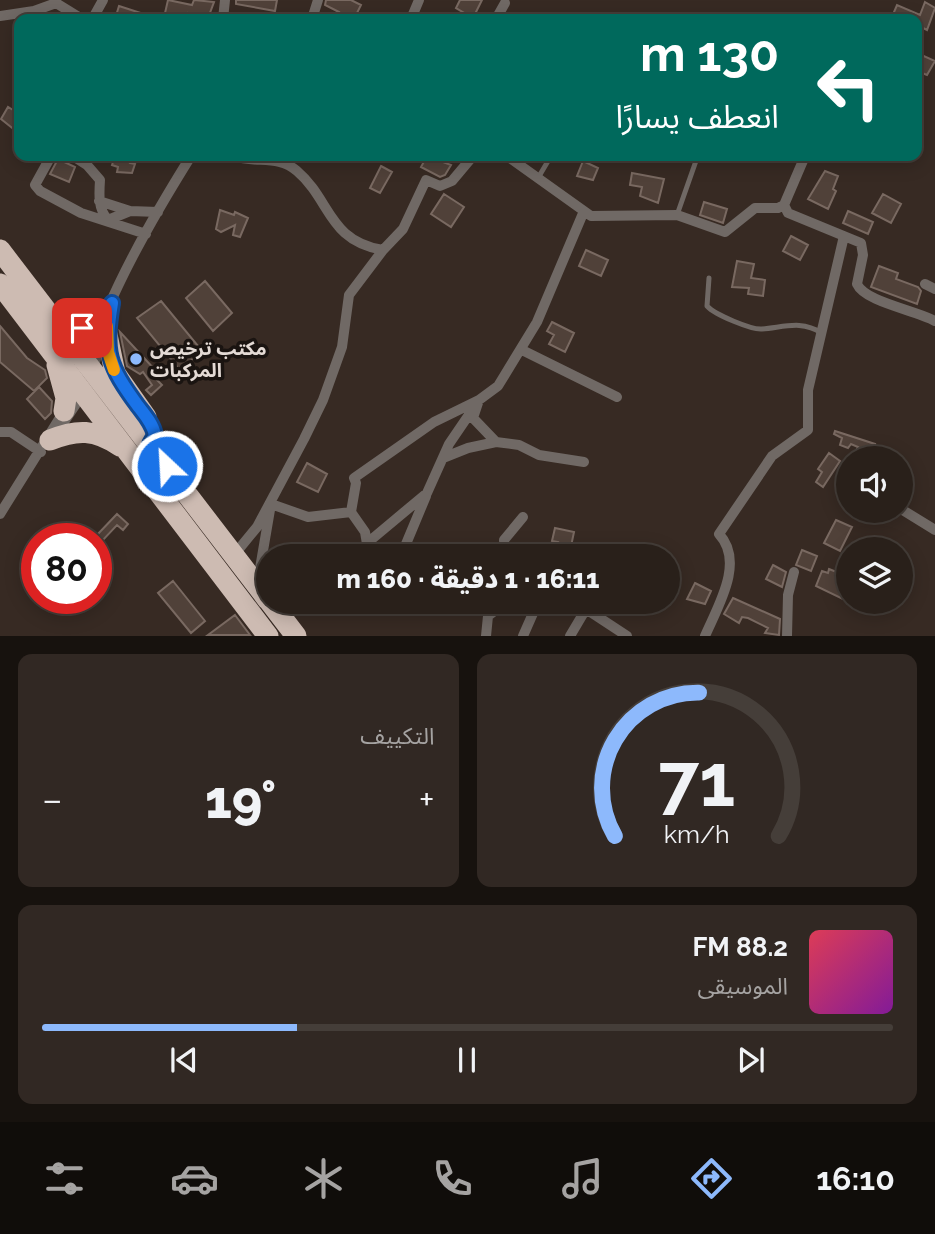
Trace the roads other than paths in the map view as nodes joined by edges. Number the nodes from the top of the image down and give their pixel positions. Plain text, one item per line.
1 (505, 3) dead end
2 (79, 14) edge
3 (499, 14) edge
4 (0, 16) edge
5 (48, 161) edge
6 (81, 161) edge
7 (188, 161) edge
8 (280, 161) edge
9 (469, 161) edge
10 (521, 161) edge
11 (548, 161) edge
12 (696, 161) edge
13 (803, 161) edge
14 (538, 177) junction
15 (99, 201) junction
16 (784, 205) junction
17 (130, 211) junction
18 (584, 211) junction
19 (158, 212) junction
20 (677, 215) junction
21 (108, 220) junction
22 (146, 234) junction
23 (845, 236) junction
24 (0, 250) edge
25 (383, 250) junction
26 (709, 278) dead end
27 (0, 284) edge
28 (107, 317) junction
29 (54, 320) junction
30 (935, 321) edge
31 (822, 333) junction
32 (522, 350) junction
33 (54, 353) junction
34 (86, 378) junction
35 (617, 397) dead end
36 (479, 400) junction
37 (64, 411) junction
38 (0, 432) edge
39 (496, 442) junction
40 (150, 444) junction
41 (45, 446) junction
42 (134, 458) junction
43 (443, 458) junction
44 (584, 462) dead end
45 (427, 493) junction
46 (271, 504) junction
47 (351, 512) junction
48 (0, 514) edge
49 (913, 516) edge
50 (523, 517) dead end
51 (935, 530) edge
52 (268, 544) edge
53 (366, 544) joint
54 (406, 544) edge
55 (504, 544) edge
56 (234, 555) junction
57 (794, 572) dead end
58 (256, 584) edge
59 (279, 614) edge
60 (491, 614) edge
61 (533, 614) edge
62 (268, 635) edge
63 (296, 635) edge
64 (486, 635) edge
65 (523, 635) edge
66 (570, 635) edge
67 (627, 635) edge
68 (705, 635) edge
69 (787, 635) edge

1 - 3 street
2 - 4 street
5 - 21 street
6 - 15 street
7 - 19 street
8 - 25 street
9 - 25 street
10 - 14 street
11 - 14 lane
12 - 20 lane
13 - 16 street
14 - 18 street
15 - 17 street
15 - 21 street
16 - 20 street
16 - 23 street
17 - 19 street
17 - 21 street
18 - 20 street
18 - 32 street
19 - 22 street
21 - 22 street
22 - 28 street
23 - 30 street
23 - 31 street
24 - 29 highway
25 - 46 street
26 - 31 lane
27 - 33 highway
28 - 29 highway
28 - 34 street
28 - 40 highway
29 - 34 highway
31 - 68 street
32 - 35 street
32 - 36 street
33 - 34 highway
33 - 37 highway
34 - 37 street
34 - 40 highway
34 - 41 street
34 - 42 highway
36 - 39 street
36 - 43 street
36 - 47 street
37 - 41 street
38 - 41 street
39 - 43 street
39 - 44 street
40 - 56 highway
41 - 42 highway
41 - 48 street
42 - 62 highway
43 - 45 street
45 - 53 street
45 - 54 street
46 - 47 street
46 - 52 street
46 - 56 street
47 - 53 street
49 - 51 street
50 - 55 street
56 - 58 highway
57 - 69 street
59 - 63 highway
60 - 64 street
61 - 65 street
66 - 67 street

